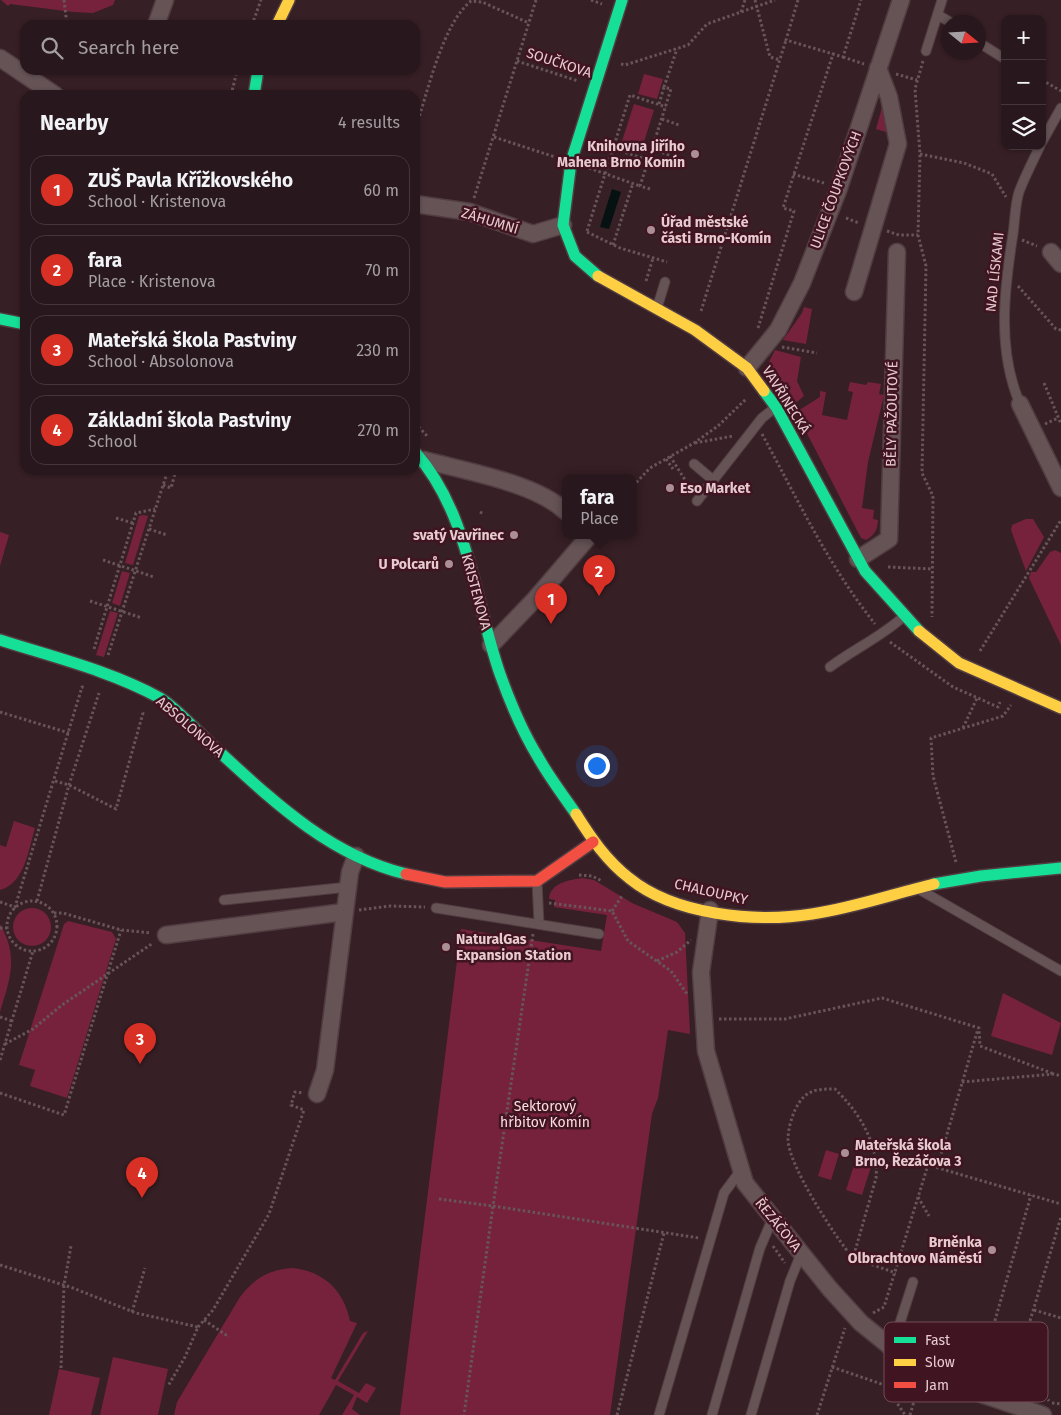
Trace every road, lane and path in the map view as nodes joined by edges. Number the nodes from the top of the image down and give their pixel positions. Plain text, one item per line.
1 (64, 0) edge
2 (165, 0) edge
3 (261, 0) edge
4 (289, 0) edge
5 (536, 0) edge
6 (622, 0) edge
7 (745, 0) edge
8 (755, 0) edge
9 (775, 0) edge
10 (798, 0) edge
11 (861, 0) edge
12 (901, 0) edge
13 (942, 0) edge
14 (757, 7) junction
15 (741, 12) junction
16 (938, 15) junction
17 (941, 17) edge
18 (66, 20) edge
19 (158, 20) edge
20 (254, 20) edge
21 (279, 20) edge
22 (529, 23) junction
23 (786, 40) junction
24 (986, 47) edge
25 (676, 49) junction
26 (926, 51) joint
27 (833, 54) junction
28 (1001, 56) edge
29 (844, 57) junction
30 (0, 58) edge
31 (604, 58) junction
32 (780, 60) junction
33 (517, 61) junction
34 (878, 68) junction
35 (20, 71) edge
36 (25, 75) edge
37 (236, 75) edge
38 (257, 75) edge
39 (1046, 82) edge
40 (595, 86) junction
41 (664, 87) junction
42 (48, 90) edge
43 (232, 90) edge
44 (255, 90) edge
45 (1061, 91) edge
46 (659, 104) junction
47 (666, 107) junction
48 (1061, 108) edge
49 (420, 115) edge
50 (662, 119) junction
51 (679, 125) dead end
52 (1046, 135) edge
53 (494, 137) junction
54 (579, 137) junction
55 (613, 148) junction
56 (652, 150) junction
57 (1038, 150) edge
58 (920, 154) junction
59 (672, 156) dead end
60 (648, 160) junction
61 (571, 162) junction
62 (585, 166) dead end
63 (597, 171) dead end
64 (583, 172) dead end
65 (606, 174) junction
66 (794, 174) junction
67 (633, 183) junction
68 (640, 186) junction
69 (838, 188) junction
70 (650, 189) dead end
71 (420, 205) edge
72 (470, 212) junction
73 (1016, 212) junction
74 (563, 225) junction
75 (586, 232) junction
76 (918, 235) junction
77 (1012, 236) junction
78 (898, 243) joint
79 (570, 244) junction
80 (613, 245) junction
81 (1056, 258) edge
82 (667, 262) dead end
83 (1008, 275) junction
84 (665, 282) dead end
85 (854, 292) dead end
86 (657, 309) junction
87 (0, 319) edge
88 (20, 323) edge
89 (695, 330) junction
90 (1061, 330) edge
91 (777, 346) dead end
92 (761, 350) junction
93 (817, 353) dead end
94 (747, 368) junction
95 (1044, 383) dead end
96 (760, 385) junction
97 (1020, 404) joint
98 (776, 407) junction
99 (1061, 424) edge
100 (420, 429) edge
101 (751, 432) junction
102 (432, 442) dead end
103 (694, 443) junction
104 (420, 456) edge
105 (670, 456) junction
106 (666, 459) junction
107 (694, 464) dead end
108 (673, 470) dead end
109 (166, 475) edge
110 (175, 475) edge
111 (713, 480) junction
112 (637, 482) edge
113 (163, 485) junction
114 (1061, 488) edge
115 (682, 491) dead end
116 (697, 501) dead end
117 (562, 508) edge
118 (155, 509) junction
119 (116, 518) dead end
120 (1061, 520) edge
121 (133, 523) junction
122 (149, 529) junction
123 (167, 535) dead end
124 (587, 539) edge
125 (858, 558) junction
126 (103, 560) dead end
127 (120, 566) junction
128 (886, 567) dead end
129 (933, 569) junction
130 (135, 571) junction
131 (154, 577) dead end
132 (90, 601) dead end
133 (107, 606) junction
134 (122, 612) junction
135 (904, 617) junction
136 (142, 618) dead end
137 (932, 618) dead end
138 (0, 640) edge
139 (491, 644) junction
140 (91, 656) dead end
141 (976, 658) dead end
142 (106, 660) dead end
143 (830, 667) dead end
144 (88, 689) dead end
145 (93, 691) dead end
146 (1020, 691) junction
147 (99, 694) junction
148 (108, 697) dead end
149 (977, 698) dead end
150 (1061, 708) edge
151 (134, 709) dead end
152 (0, 712) edge
153 (962, 728) junction
154 (69, 733) junction
155 (55, 781) junction
156 (70, 785) junction
157 (593, 842) junction
158 (356, 856) junction
159 (1061, 868) edge
160 (958, 870) dead end
161 (573, 876) dead end
162 (537, 881) junction
163 (605, 883) dead end
164 (348, 887) junction
165 (918, 889) junction
166 (618, 890) dead end
167 (537, 893) junction
168 (624, 893) junction
169 (629, 896) dead end
170 (224, 900) dead end
171 (37, 901) junction
172 (0, 902) edge
173 (15, 907) junction
174 (436, 908) joint
175 (710, 910) junction
176 (344, 912) junction
177 (612, 912) junction
178 (54, 913) junction
179 (537, 924) junction
180 (0, 928) edge
181 (7, 928) junction
182 (121, 930) junction
183 (599, 934) dead end
184 (166, 935) junction
185 (691, 949) dead end
186 (33, 951) junction
187 (657, 961) junction
188 (1061, 971) edge
189 (108, 974) junction
190 (692, 1002) dead end
191 (713, 1015) junction
192 (0, 1017) edge
193 (12, 1020) junction
194 (718, 1028) dead end
195 (978, 1028) junction
196 (5, 1044) junction
197 (0, 1060) edge
198 (1054, 1074) junction
199 (1061, 1076) edge
200 (962, 1082) junction
201 (0, 1093) edge
202 (317, 1094) joint
203 (937, 1168) junction
204 (741, 1170) junction
205 (1031, 1195) junction
206 (918, 1197) junction
207 (440, 1199) dead end
208 (1061, 1204) edge
209 (493, 1206) junction
210 (929, 1216) dead end
211 (1061, 1217) edge
212 (772, 1220) junction
213 (664, 1233) junction
214 (710, 1240) junction
215 (71, 1246) dead end
216 (801, 1254) junction
217 (853, 1258) junction
218 (0, 1265) edge
219 (145, 1268) dead end
220 (896, 1273) junction
221 (912, 1282) dead end
222 (64, 1285) junction
223 (869, 1308) dead end
224 (1034, 1310) junction
225 (132, 1312) junction
226 (1061, 1318) edge
227 (204, 1320) junction
228 (900, 1322) edge
229 (995, 1322) edge
230 (1030, 1322) edge
231 (198, 1326) junction
232 (845, 1327) dead end
233 (228, 1337) dead end
234 (884, 1341) edge
235 (832, 1367) junction
236 (61, 1368) dead end
237 (884, 1385) edge
238 (168, 1386) dead end
239 (898, 1402) edge
240 (914, 1402) edge
241 (1022, 1402) edge
242 (1046, 1409) edge
243 (464, 1415) edge
244 (617, 1415) edge
245 (659, 1415) edge
246 (712, 1415) edge
247 (751, 1415) edge
248 (816, 1415) edge
249 (905, 1415) edge
250 (910, 1415) edge

1 - 18 path
2 - 19 street
3 - 20 path
4 - 21 street
5 - 22 path, SOUČKOVA
6 - 31 street, VAVŘINECKÁ
7 - 15 path
8 - 14 path
9 - 14 path
10 - 23 path
11 - 29 path
12 - 34 street, ULICE ČOUPKOVÝCH
13 - 16 lane
14 - 15 path
14 - 32 path
15 - 25 path
16 - 17 lane
16 - 26 lane
22 - 33 path, SOUČKOVA
22 - 49 path
23 - 27 path
23 - 32 path
24 - 28 lane
25 - 31 path
25 - 41 path
26 - 58 path
27 - 29 path
27 - 66 path
29 - 34 path
30 - 35 street
31 - 40 street, VAVŘINECKÁ
32 - 89 path
33 - 40 path, SOUČKOVA
33 - 53 path, SOUČKOVA
34 - 69 street, ULICE ČOUPKOVÝCH
34 - 85 street
36 - 42 street
37 - 43 path
38 - 44 street
39 - 45 path
40 - 54 street, VAVŘINECKÁ
41 - 46 path
41 - 47 path
46 - 47 path
46 - 55 path
47 - 50 path
48 - 52 lane
50 - 51 path
50 - 56 path
53 - 61 path
53 - 72 path, SOUČKOVA
54 - 55 path
54 - 61 street, VAVŘINECKÁ
55 - 60 path
55 - 65 path
56 - 59 path
56 - 60 path
57 - 73 lane, NAD LÍSKAMI
58 - 73 path
58 - 76 path
60 - 68 path
61 - 74 street, VAVŘINECKÁ
62 - 64 path
63 - 65 path
65 - 67 path
65 - 75 path
66 - 69 path
66 - 92 path
67 - 68 path
67 - 80 path
68 - 70 path
69 - 92 street, ULICE ČOUPKOVÝCH
71 - 72 street, ZÁHUMNÍ
72 - 74 street, ZÁHUMNÍ
73 - 77 lane, NAD LÍSKAMI
74 - 79 street, VAVŘINECKÁ
75 - 79 path
75 - 80 path
76 - 78 path
76 - 129 path
77 - 81 path
77 - 83 lane, NAD LÍSKAMI
78 - 125 street, BĚLY PAŽOUTOVÉ
79 - 86 street, VAVŘINECKÁ
80 - 82 path
83 - 90 path
83 - 97 lane, NAD LÍSKAMI
84 - 86 lane
86 - 89 street, VAVŘINECKÁ
87 - 88 street
89 - 94 street, VAVŘINECKÁ
91 - 93 path
92 - 94 street, ULICE ČOUPKOVÝCH
94 - 96 street, VAVŘINECKÁ
95 - 99 path
96 - 98 street, VAVŘINECKÁ
96 - 103 path
97 - 114 street
98 - 101 lane
98 - 125 street, VAVŘINECKÁ
100 - 102 path
101 - 103 path
101 - 111 lane
103 - 105 path
104 - 117 street, KRISTENOVA
104 - 139 street, KRISTENOVA
105 - 106 path
105 - 115 path
106 - 108 path
106 - 112 path
107 - 111 lane
109 - 113 path
110 - 113 path
111 - 116 lane
113 - 118 path
118 - 121 path
118 - 122 path
119 - 121 path
120 - 141 path
121 - 127 path
122 - 123 path
122 - 130 path
124 - 139 street, KRISTENOVA
125 - 135 street, VAVŘINECKÁ
126 - 127 path
127 - 130 path
127 - 133 path
128 - 129 path
129 - 137 path
130 - 131 path
130 - 134 path
132 - 133 path
133 - 134 path
133 - 140 path
134 - 136 path
134 - 142 path
135 - 143 lane
135 - 146 street, VAVŘINECKÁ
138 - 158 street, ABSOLONOVA
139 - 157 street, CHALOUPKY
144 - 154 path
145 - 147 path
146 - 150 street, VAVŘINECKÁ
146 - 153 path
147 - 148 path
147 - 156 path
149 - 153 path
151 - 156 path
152 - 154 path
153 - 160 path
154 - 155 path
155 - 156 path
155 - 173 path
156 - 171 path
157 - 162 street
157 - 175 street, CHALOUPKY
158 - 162 street, ABSOLONOVA
158 - 164 street
159 - 165 street, CHALOUPKY
161 - 163 path
162 - 167 lane
164 - 170 lane
164 - 176 street
165 - 175 street, CHALOUPKY
165 - 188 lane
166 - 168 path
167 - 177 path
167 - 179 lane
168 - 169 path
168 - 177 path
171 - 173 path
171 - 178 path
172 - 173 path
173 - 181 path
174 - 176 path
174 - 179 lane
175 - 191 street, ŘEZÁČOVA
176 - 184 street
176 - 202 street
177 - 187 path
178 - 182 path
178 - 186 path
179 - 183 lane
179 - 209 path
180 - 181 path
181 - 186 path
182 - 184 path
182 - 189 path
184 - 189 path
185 - 187 path
186 - 193 path
187 - 190 path
189 - 196 path
189 - 201 path
191 - 194 path
191 - 195 path
191 - 204 street, ŘEZÁČOVA
192 - 193 path
193 - 196 path
195 - 198 path
195 - 200 path
196 - 197 path
198 - 199 path
198 - 200 path
200 - 203 path
202 - 227 path
203 - 205 path
203 - 206 path
204 - 212 street, ŘEZÁČOVA
204 - 214 lane
205 - 208 path
205 - 229 path
206 - 210 path
206 - 220 path
207 - 209 path
209 - 213 path
209 - 243 path
211 - 224 path
212 - 216 street, ŘEZÁČOVA
212 - 246 lane
213 - 214 path
213 - 244 path
214 - 245 lane
215 - 222 path
216 - 234 street, ŘEZÁČOVA
216 - 247 lane
217 - 217 path
217 - 220 path
218 - 222 path
219 - 225 path
220 - 223 path
221 - 228 lane
222 - 225 path
222 - 236 path
224 - 226 path
224 - 230 path
225 - 231 path
227 - 231 path
227 - 233 path
231 - 238 path
232 - 235 path
235 - 237 path
235 - 248 path
239 - 249 path
240 - 250 path
241 - 242 street, ŘEZÁČOVA

